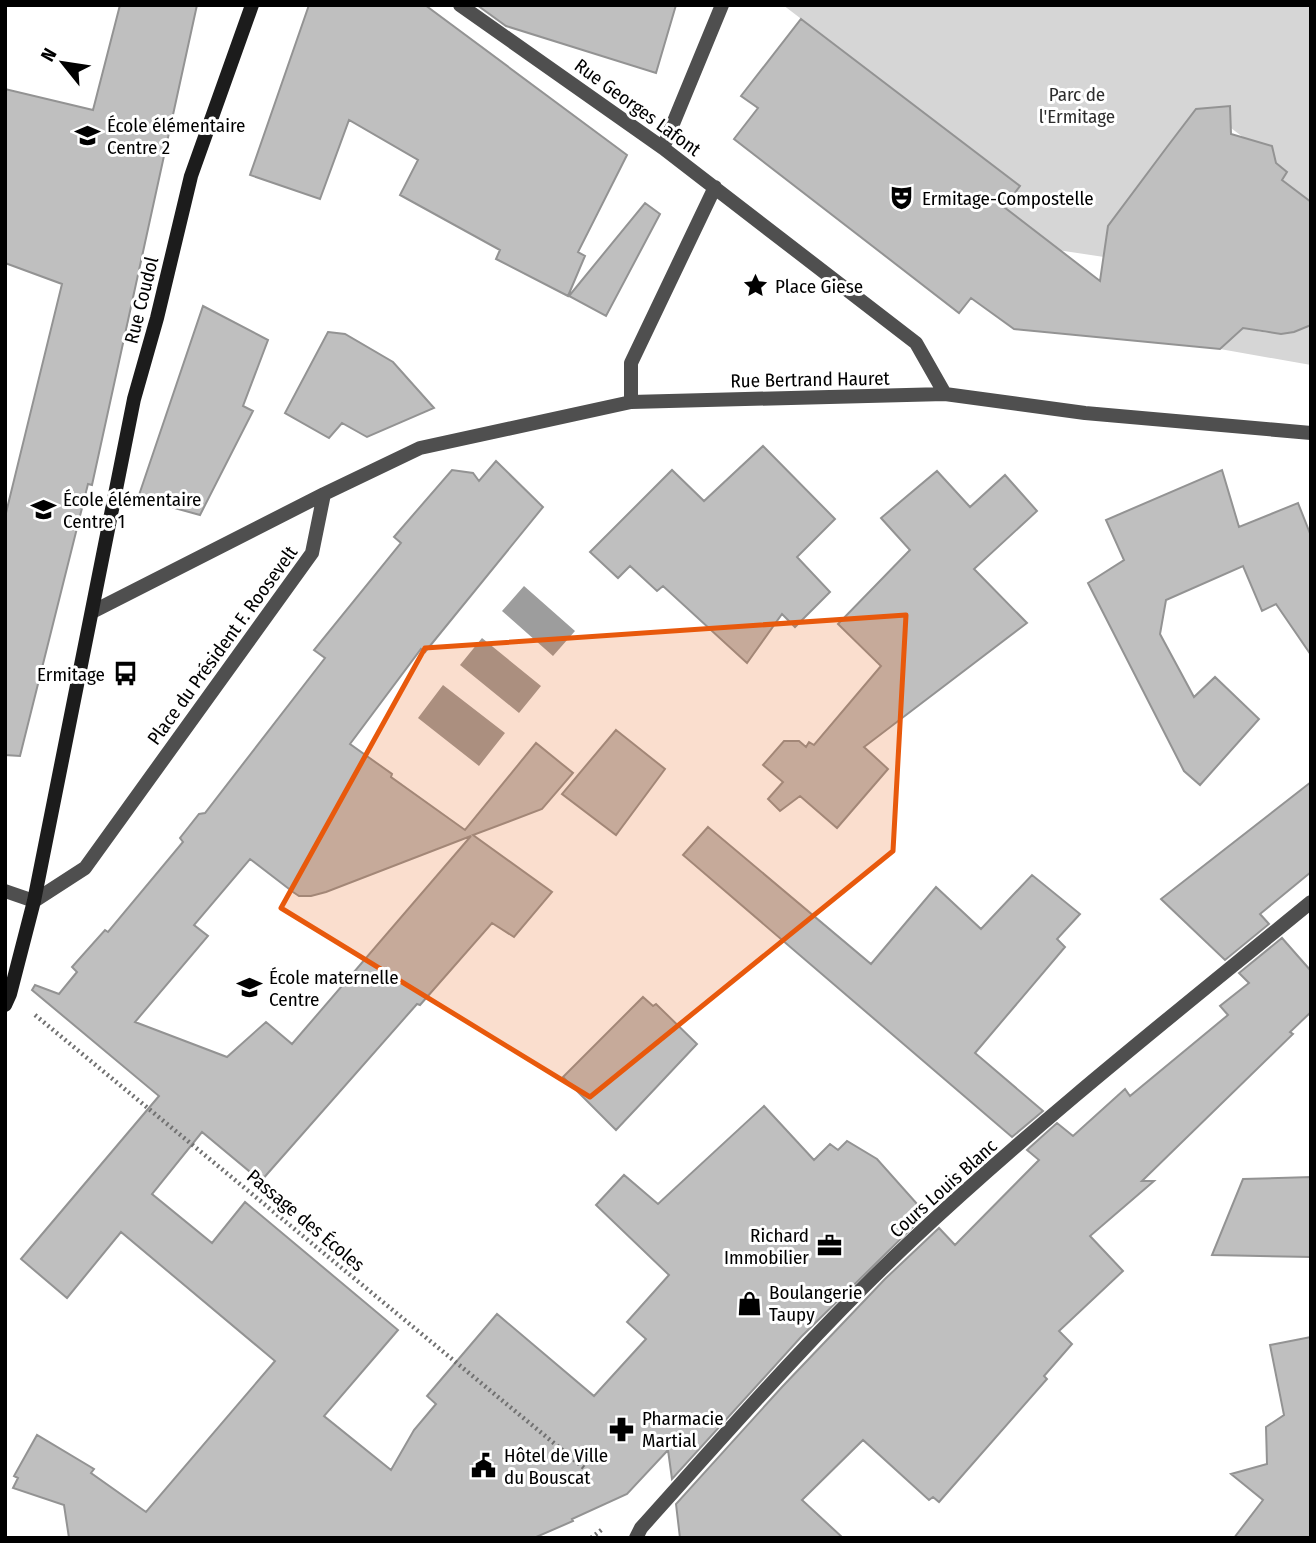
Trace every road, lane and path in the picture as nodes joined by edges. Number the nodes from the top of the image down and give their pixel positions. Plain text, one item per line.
1 (252, 5) edge
2 (460, 5) edge
3 (722, 5) edge
4 (663, 148) junction
5 (715, 187) junction
6 (945, 394) junction
7 (631, 402) junction
8 (1311, 433) edge
9 (324, 494) junction
10 (92, 611) junction
11 (5, 891) edge
12 (34, 901) junction
13 (1311, 902) edge
14 (8, 1000) edge
15 (584, 1468) dead end
16 (636, 1538) edge

1 - 10 street, Rue Coudol
2 - 4 street, Rue Georges Lafont
3 - 4 street
4 - 5 street, Rue Georges Lafont
5 - 6 street, Rue Georges Lafont
5 - 7 street
6 - 7 street, Rue Bertrand Hauret
6 - 8 street, Rue Bertrand Hauret
7 - 9 street, Rue Bertrand Hauret
9 - 10 street, Place du Président F. Roosevelt
9 - 12 street, Place du Président F. Roosevelt
10 - 12 street
11 - 12 street
12 - 14 street
13 - 16 street, Cours Louis Blanc
14 - 15 path, Passage des Écoles

